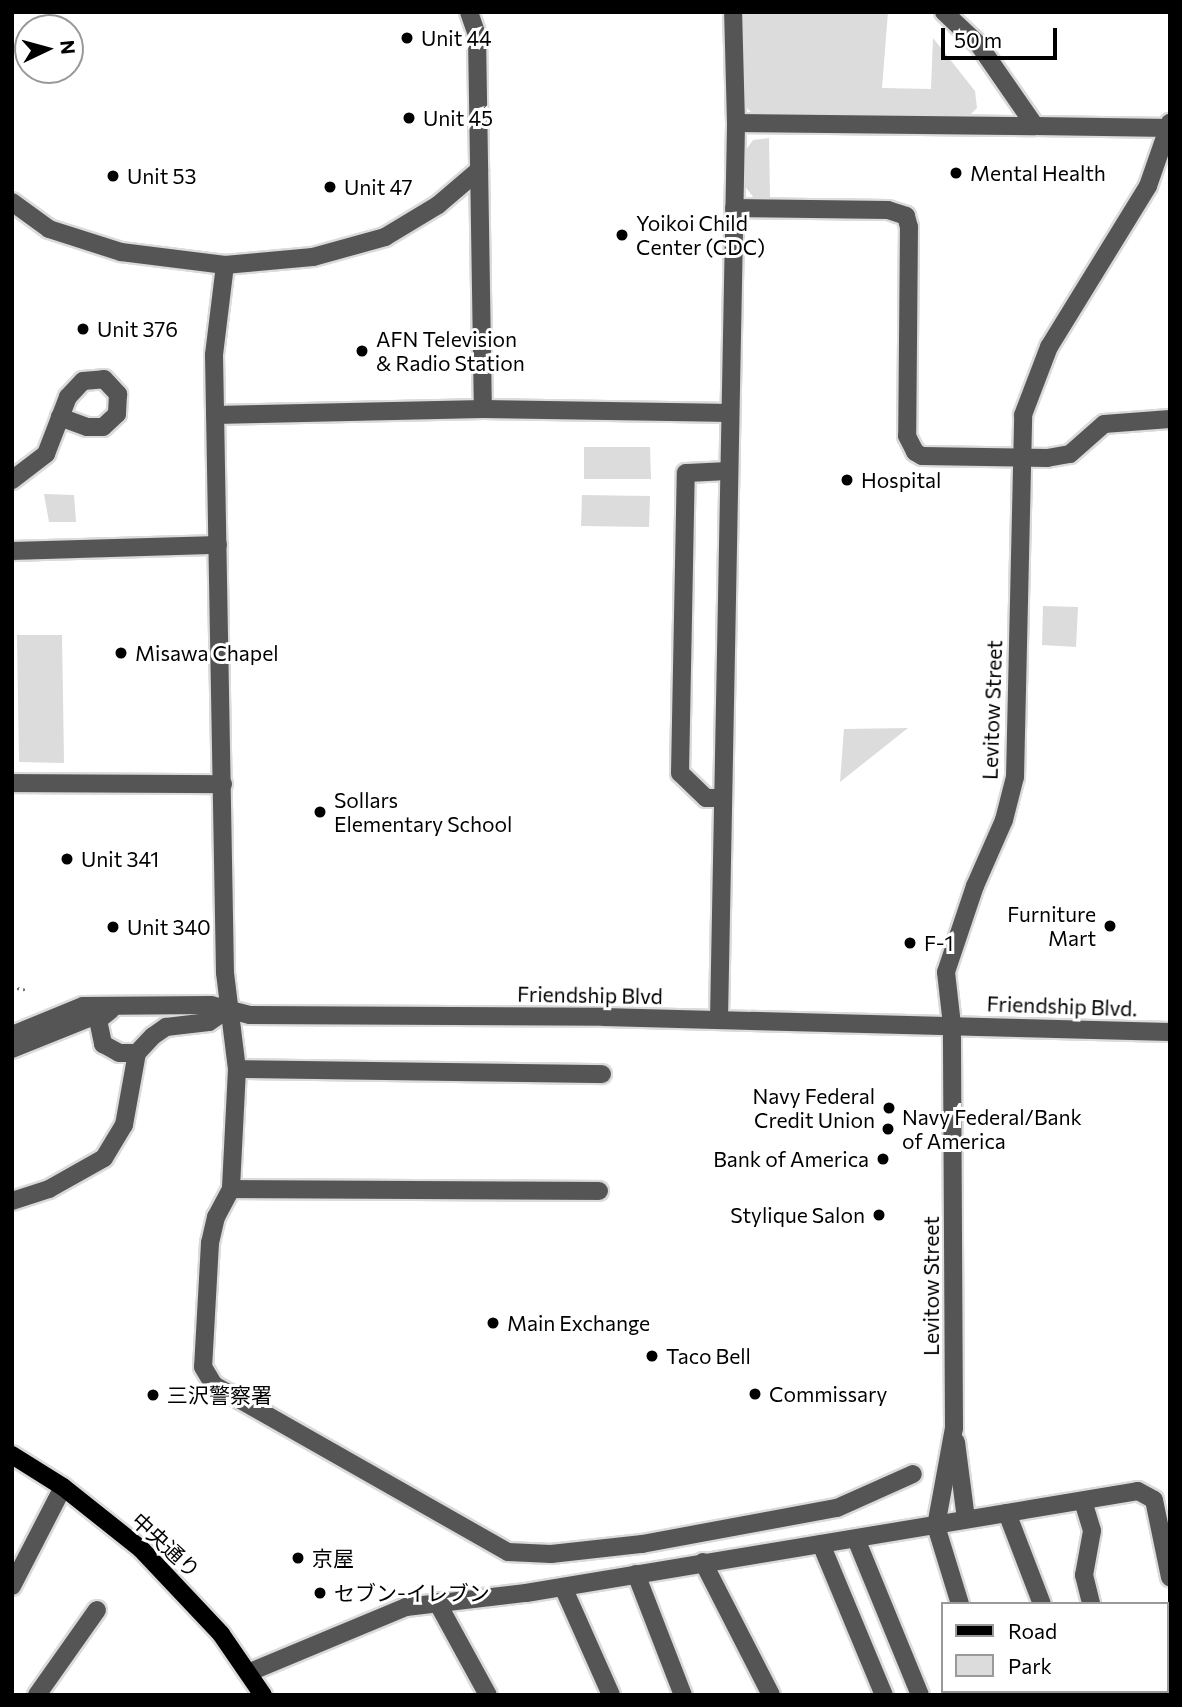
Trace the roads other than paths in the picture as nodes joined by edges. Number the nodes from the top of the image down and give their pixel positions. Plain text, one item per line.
1 (469, 12) edge
2 (733, 12) edge
3 (944, 12) edge
4 (736, 123) junction
5 (1035, 125) junction
6 (1169, 127) edge
7 (479, 170) junction
8 (12, 202) edge
9 (734, 208) junction
10 (225, 265) junction
11 (483, 409) junction
12 (730, 413) junction
13 (215, 415) junction
14 (60, 417) dead end
15 (1170, 419) edge
16 (1022, 458) junction
17 (729, 471) junction
18 (12, 480) edge
19 (218, 545) junction
20 (12, 551) edge
21 (12, 783) edge
22 (223, 785) junction
23 (722, 798) junction
24 (228, 1009) junction
25 (112, 1010) junction
26 (719, 1019) junction
27 (953, 1025) junction
28 (1170, 1031) edge
29 (17, 1043) edge
30 (137, 1053) junction
31 (237, 1069) junction
32 (602, 1074) dead end
33 (12, 1187) edge
34 (231, 1189) junction
35 (599, 1191) dead end
36 (20, 1200) edge
37 (954, 1428) junction
38 (12, 1455) edge
39 (913, 1474) dead end
40 (63, 1487) junction
41 (1083, 1501) junction
42 (1007, 1513) junction
43 (966, 1520) junction
44 (936, 1526) junction
45 (856, 1539) junction
46 (821, 1544) junction
47 (703, 1562) junction
48 (636, 1574) junction
49 (1170, 1577) edge
50 (12, 1586) edge
51 (564, 1587) junction
52 (437, 1602) junction
53 (959, 1602) edge
54 (1041, 1602) edge
55 (1091, 1602) edge
56 (97, 1611) dead end
57 (250, 1672) junction
58 (37, 1695) edge
59 (263, 1695) edge
60 (488, 1695) edge
61 (611, 1695) edge
62 (683, 1695) edge
63 (771, 1695) edge
64 (884, 1695) edge
65 (920, 1695) edge

1 - 7 street
2 - 4 street
3 - 5 street
4 - 5 street
4 - 9 street
5 - 6 street
6 - 16 street, Levitow Street
7 - 10 street
7 - 11 street
8 - 10 street
9 - 12 street
9 - 16 street
10 - 13 street
11 - 12 street
11 - 13 street
12 - 17 street
13 - 19 street
14 - 18 street
15 - 16 street
16 - 27 street, Levitow Street
17 - 23 street
17 - 23 street
19 - 20 street
19 - 22 street
21 - 22 street
22 - 24 street
23 - 26 street
24 - 25 street, Friendship Blvd
24 - 26 street, Friendship Blvd
24 - 30 street
24 - 31 street
25 - 29 street
25 - 29 street, Friendship Blvd
25 - 30 street
26 - 27 street, Friendship Blvd
27 - 28 street, Friendship Blvd.
27 - 37 street, Levitow Street
30 - 36 street
31 - 32 street
31 - 34 street
33 - 36 street
34 - 35 street
34 - 39 street
37 - 43 street
37 - 44 street, Levitow Street
38 - 40 main road, 中央通り
40 - 50 street
40 - 57 main road, 中央通り
41 - 42 street
41 - 49 street
41 - 55 street
42 - 43 street
42 - 54 street
43 - 44 street
44 - 45 street
44 - 53 street
45 - 46 street
45 - 65 street
46 - 47 street
46 - 64 street
47 - 48 street
47 - 63 street
48 - 51 street
48 - 62 street
51 - 52 street
51 - 61 street
52 - 57 street
52 - 60 street
56 - 58 street
57 - 59 main road, 中央通り

